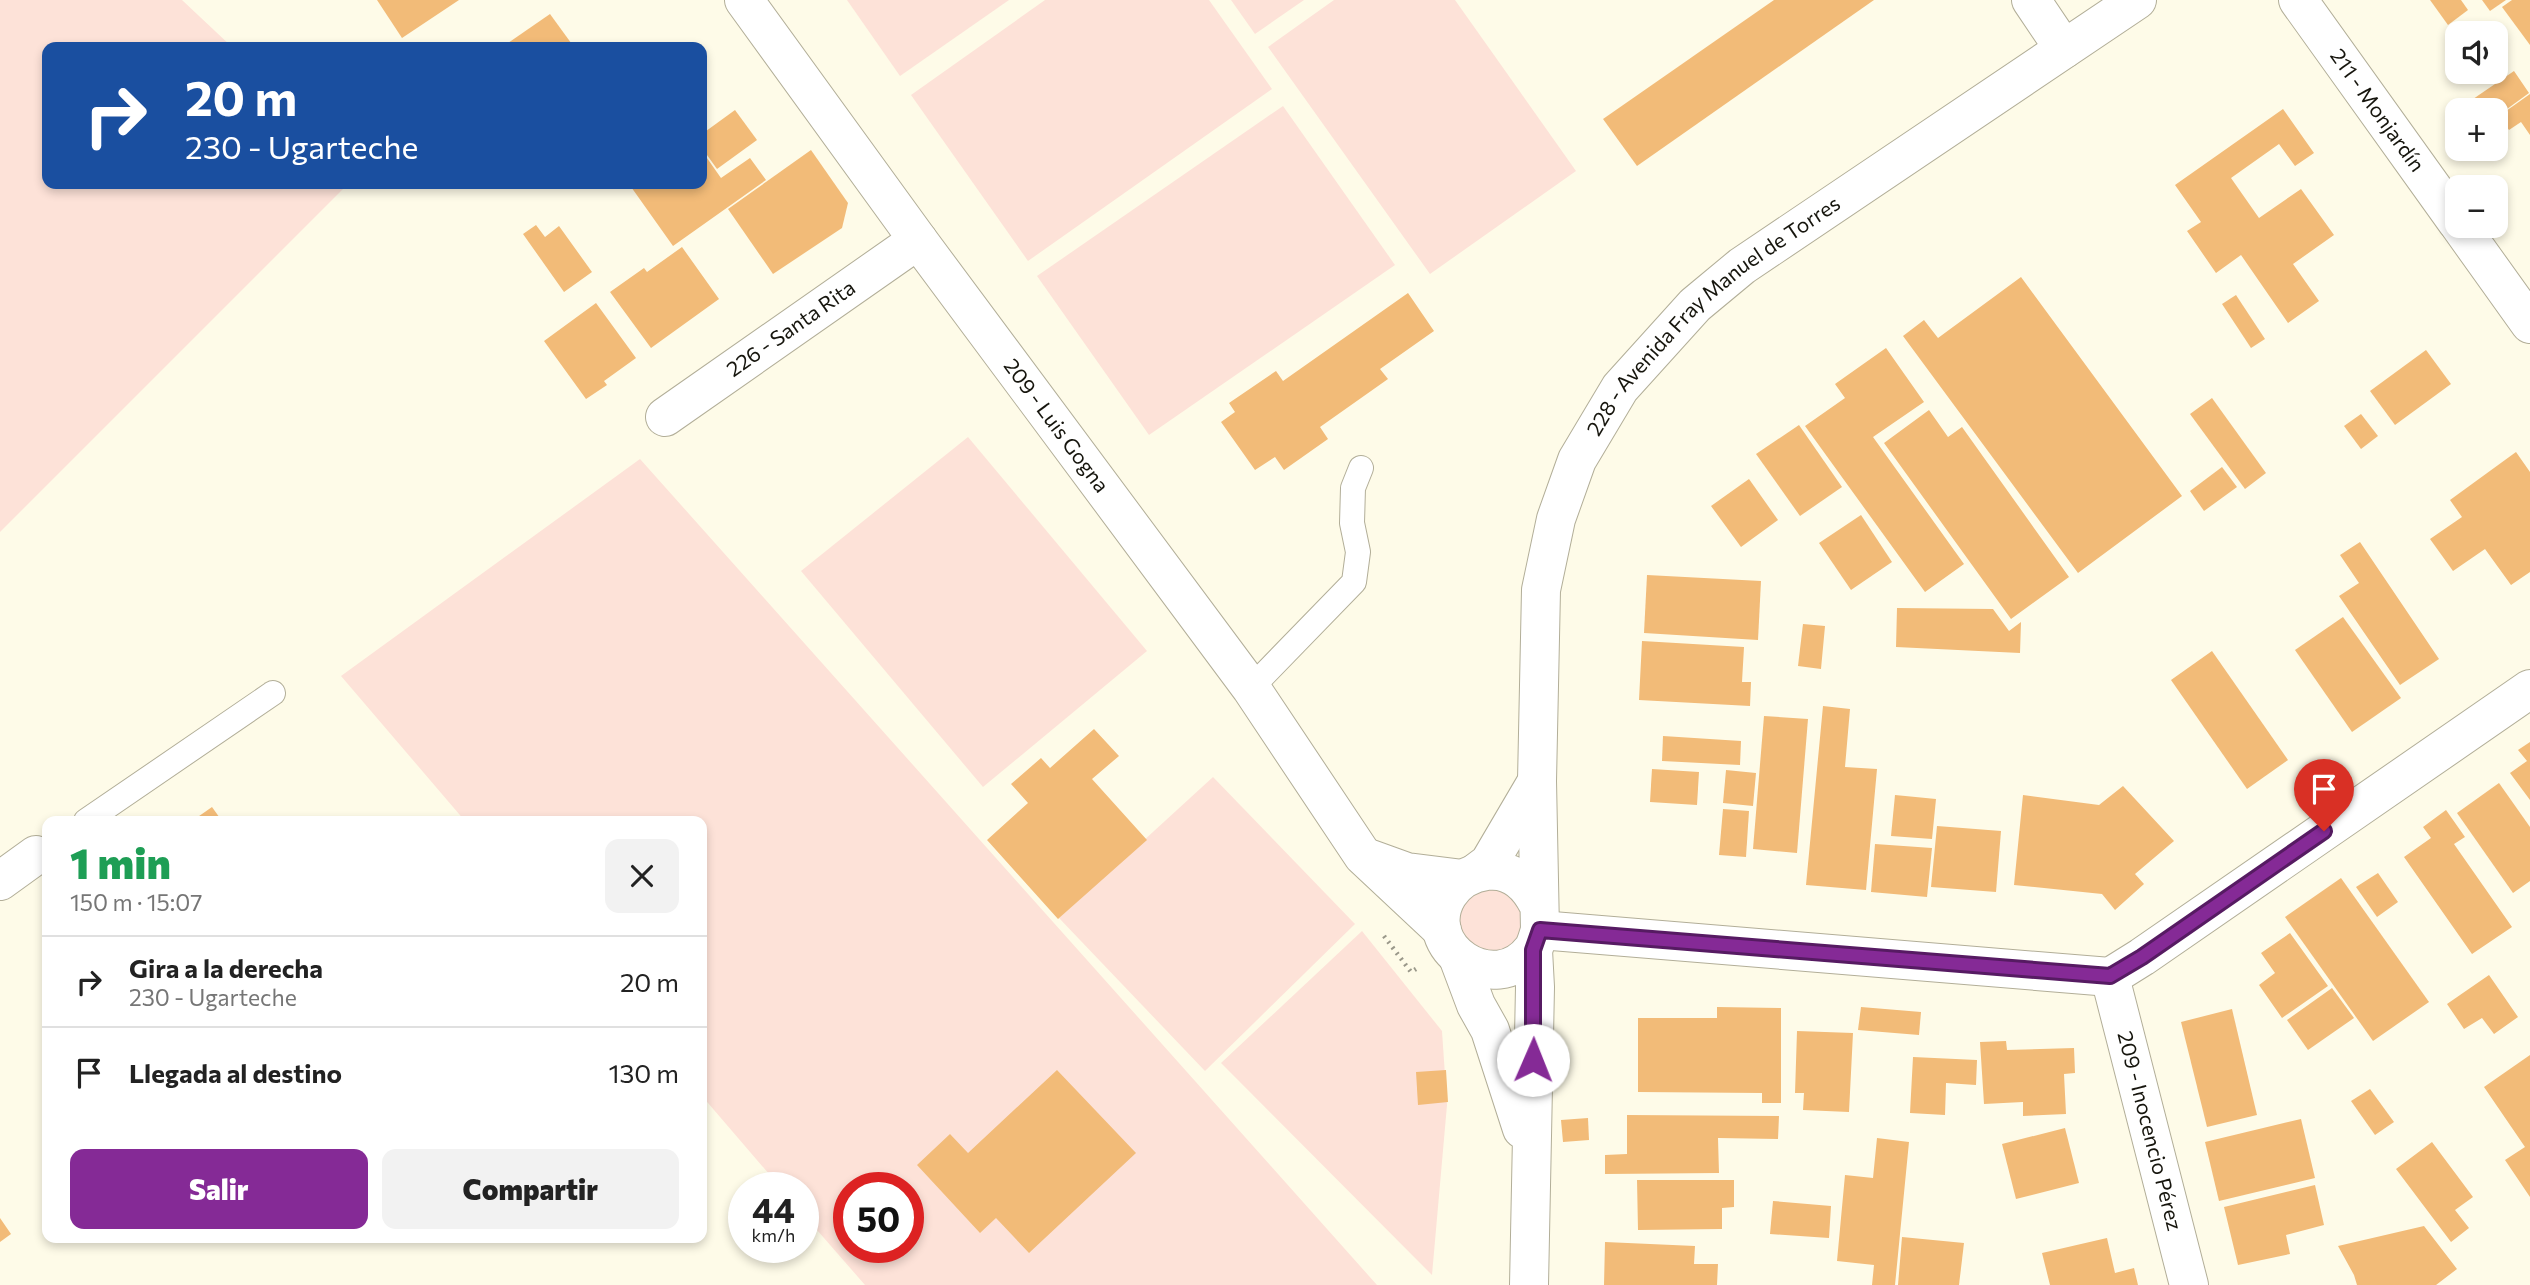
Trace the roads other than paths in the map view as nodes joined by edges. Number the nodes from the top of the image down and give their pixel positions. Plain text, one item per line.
1 (744, 0) edge
2 (2031, 0) edge
3 (2137, 0) edge
4 (2298, 0) edge
5 (2064, 49) junction
6 (2445, 206) edge
7 (2468, 238) edge
8 (918, 240) junction
9 (2530, 324) edge
10 (665, 417) dead end
11 (1362, 468) dead end
12 (1251, 688) junction
13 (2530, 689) edge
14 (273, 693) dead end
15 (1537, 781) junction
16 (93, 816) edge
17 (42, 851) edge
18 (1363, 856) junction
19 (1470, 875) junction
20 (0, 881) edge
21 (1537, 928) junction
22 (1450, 944) junction
23 (2110, 976) junction
24 (1531, 1158) junction
25 (1529, 1285) edge
26 (2189, 1285) edge

1 - 8 street, 209 - Luis Gogna
2 - 5 street
3 - 5 street, 228 - Avenida Fray Manuel de Torres
4 - 6 street, 211 - Monjardín
5 - 15 street, 228 - Avenida Fray Manuel de Torres
7 - 9 street, 211 - Monjardín
8 - 10 street, 226 - Santa Rita
8 - 12 street, 209 - Luis Gogna
11 - 12 lane
12 - 18 street, 209 - Luis Gogna
13 - 23 street
14 - 16 lane
15 - 19 street, 228 - Avenida Fray Manuel de Torres
15 - 21 street, 228 - Avenida Fray Manuel de Torres
17 - 20 street
18 - 19 street
18 - 22 street, 209 - Luis Gogna
19 - 21 street
19 - 22 street
21 - 22 street
21 - 23 street
21 - 24 street, 228 - Avenida Fray Manuel de Torres
22 - 24 street, 228 - Avenida Fray Manuel de Torres
23 - 26 street, 209 - Inocencio Pérez
24 - 25 street, 228 - Avenida Fray Manuel de Torres

